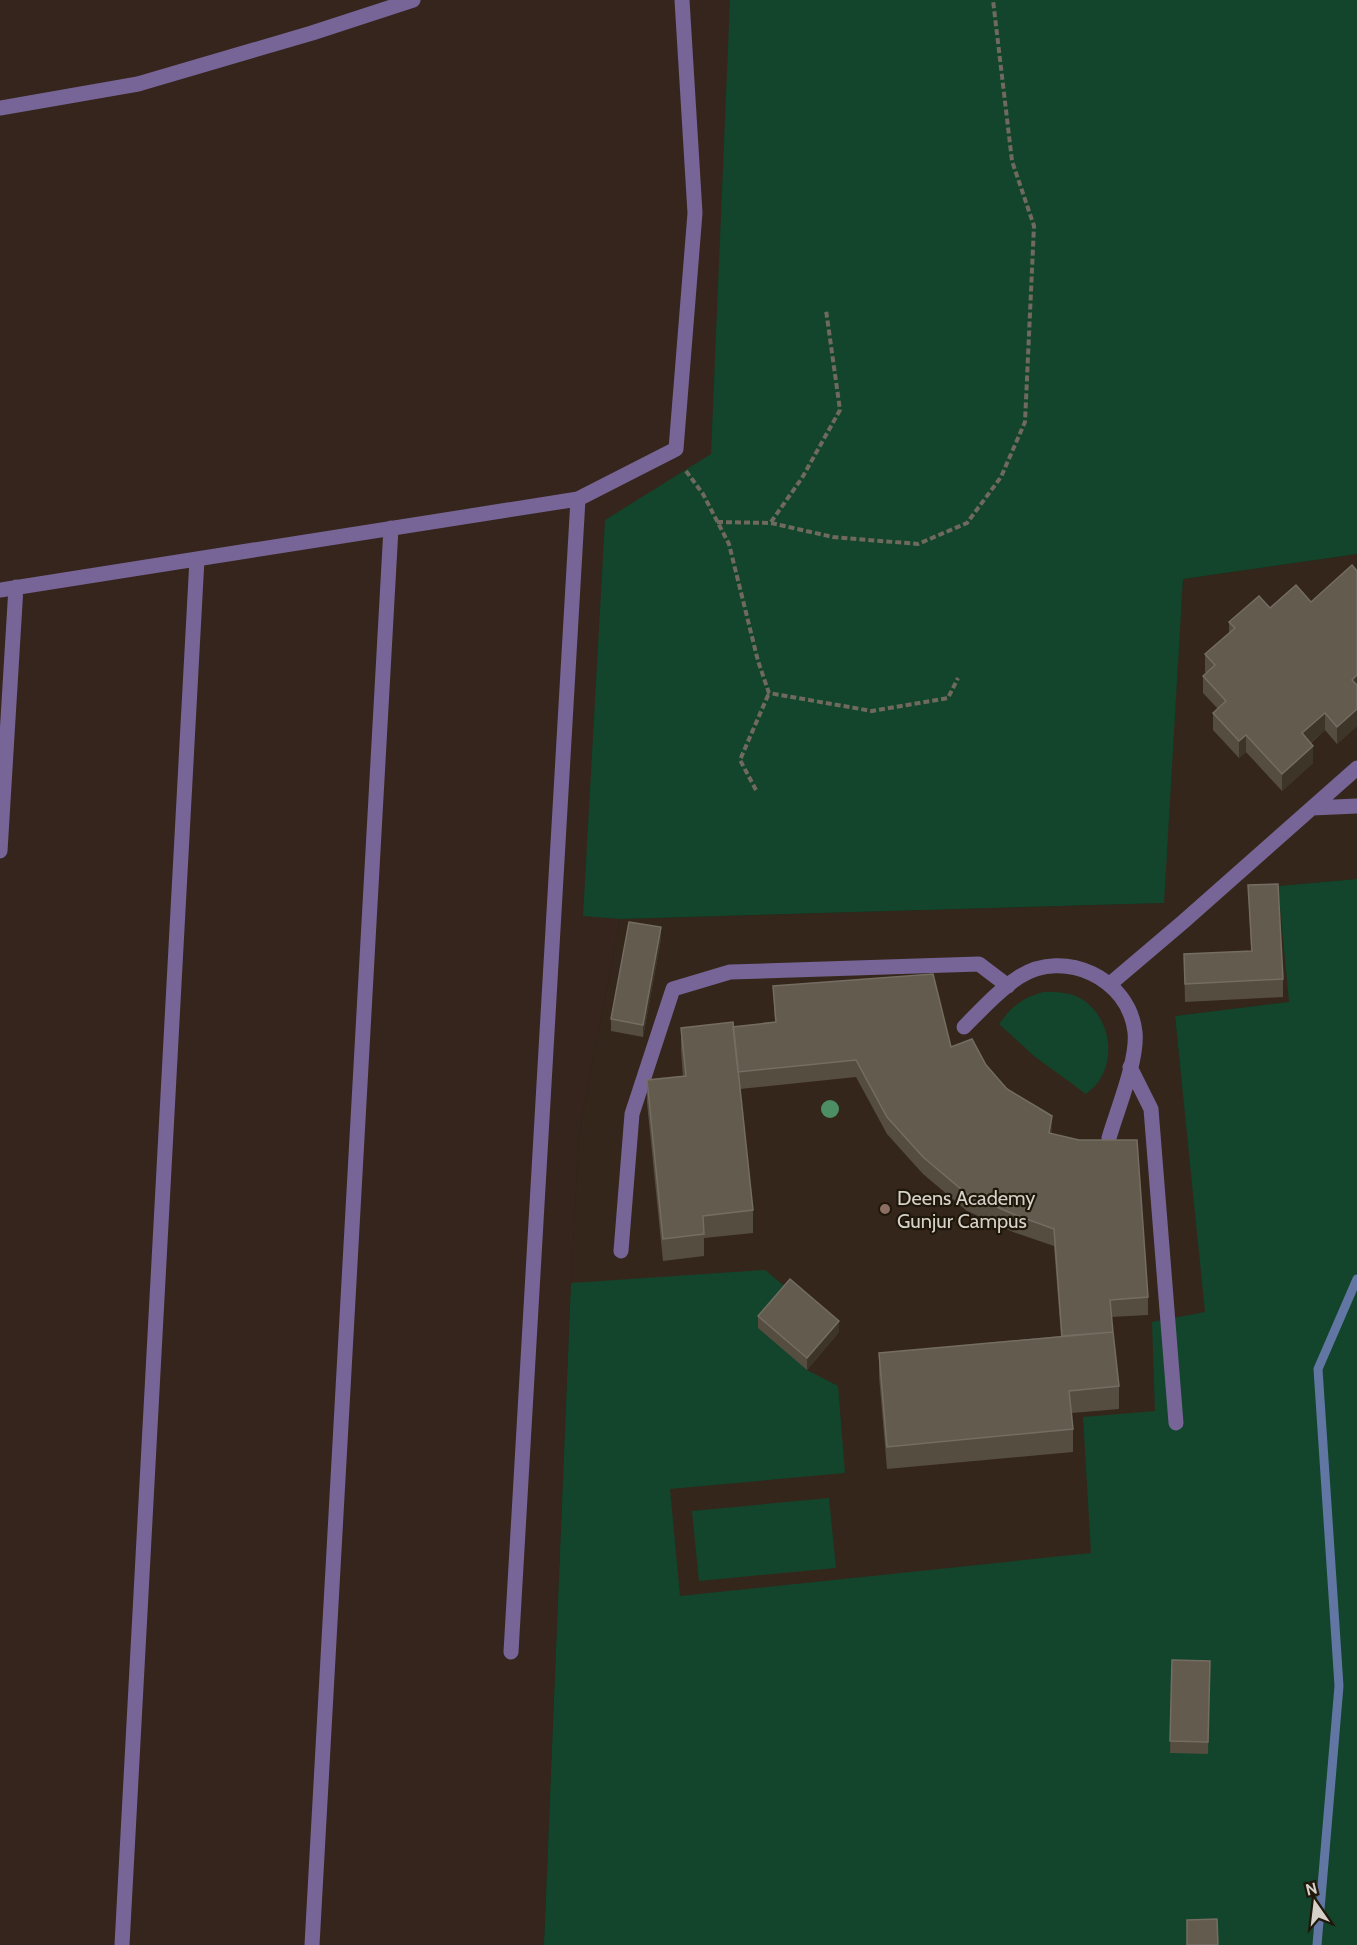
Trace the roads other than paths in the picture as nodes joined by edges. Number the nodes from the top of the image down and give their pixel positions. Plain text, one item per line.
1 (413, 0) edge
2 (682, 0) edge
3 (0, 108) edge
4 (578, 499) junction
5 (391, 528) junction
6 (197, 559) junction
7 (16, 587) junction
8 (0, 590) edge
9 (1357, 768) edge
10 (1357, 806) edge
11 (1312, 808) junction
12 (0, 851) edge
13 (1110, 984) junction
14 (1008, 986) junction
15 (964, 1027) dead end
16 (1130, 1067) junction
17 (1109, 1138) edge
18 (621, 1251) dead end
19 (1176, 1423) dead end
20 (511, 1652) dead end
21 (122, 1945) edge
22 (312, 1945) edge

1 - 3 lane
2 - 4 lane
4 - 5 lane
4 - 20 lane
5 - 6 lane
5 - 22 lane
6 - 7 lane
6 - 21 lane
7 - 8 lane
7 - 12 lane
9 - 11 lane
10 - 11 lane
11 - 13 lane
13 - 14 lane
13 - 16 lane
14 - 15 lane
14 - 18 lane
16 - 17 lane
16 - 19 lane

